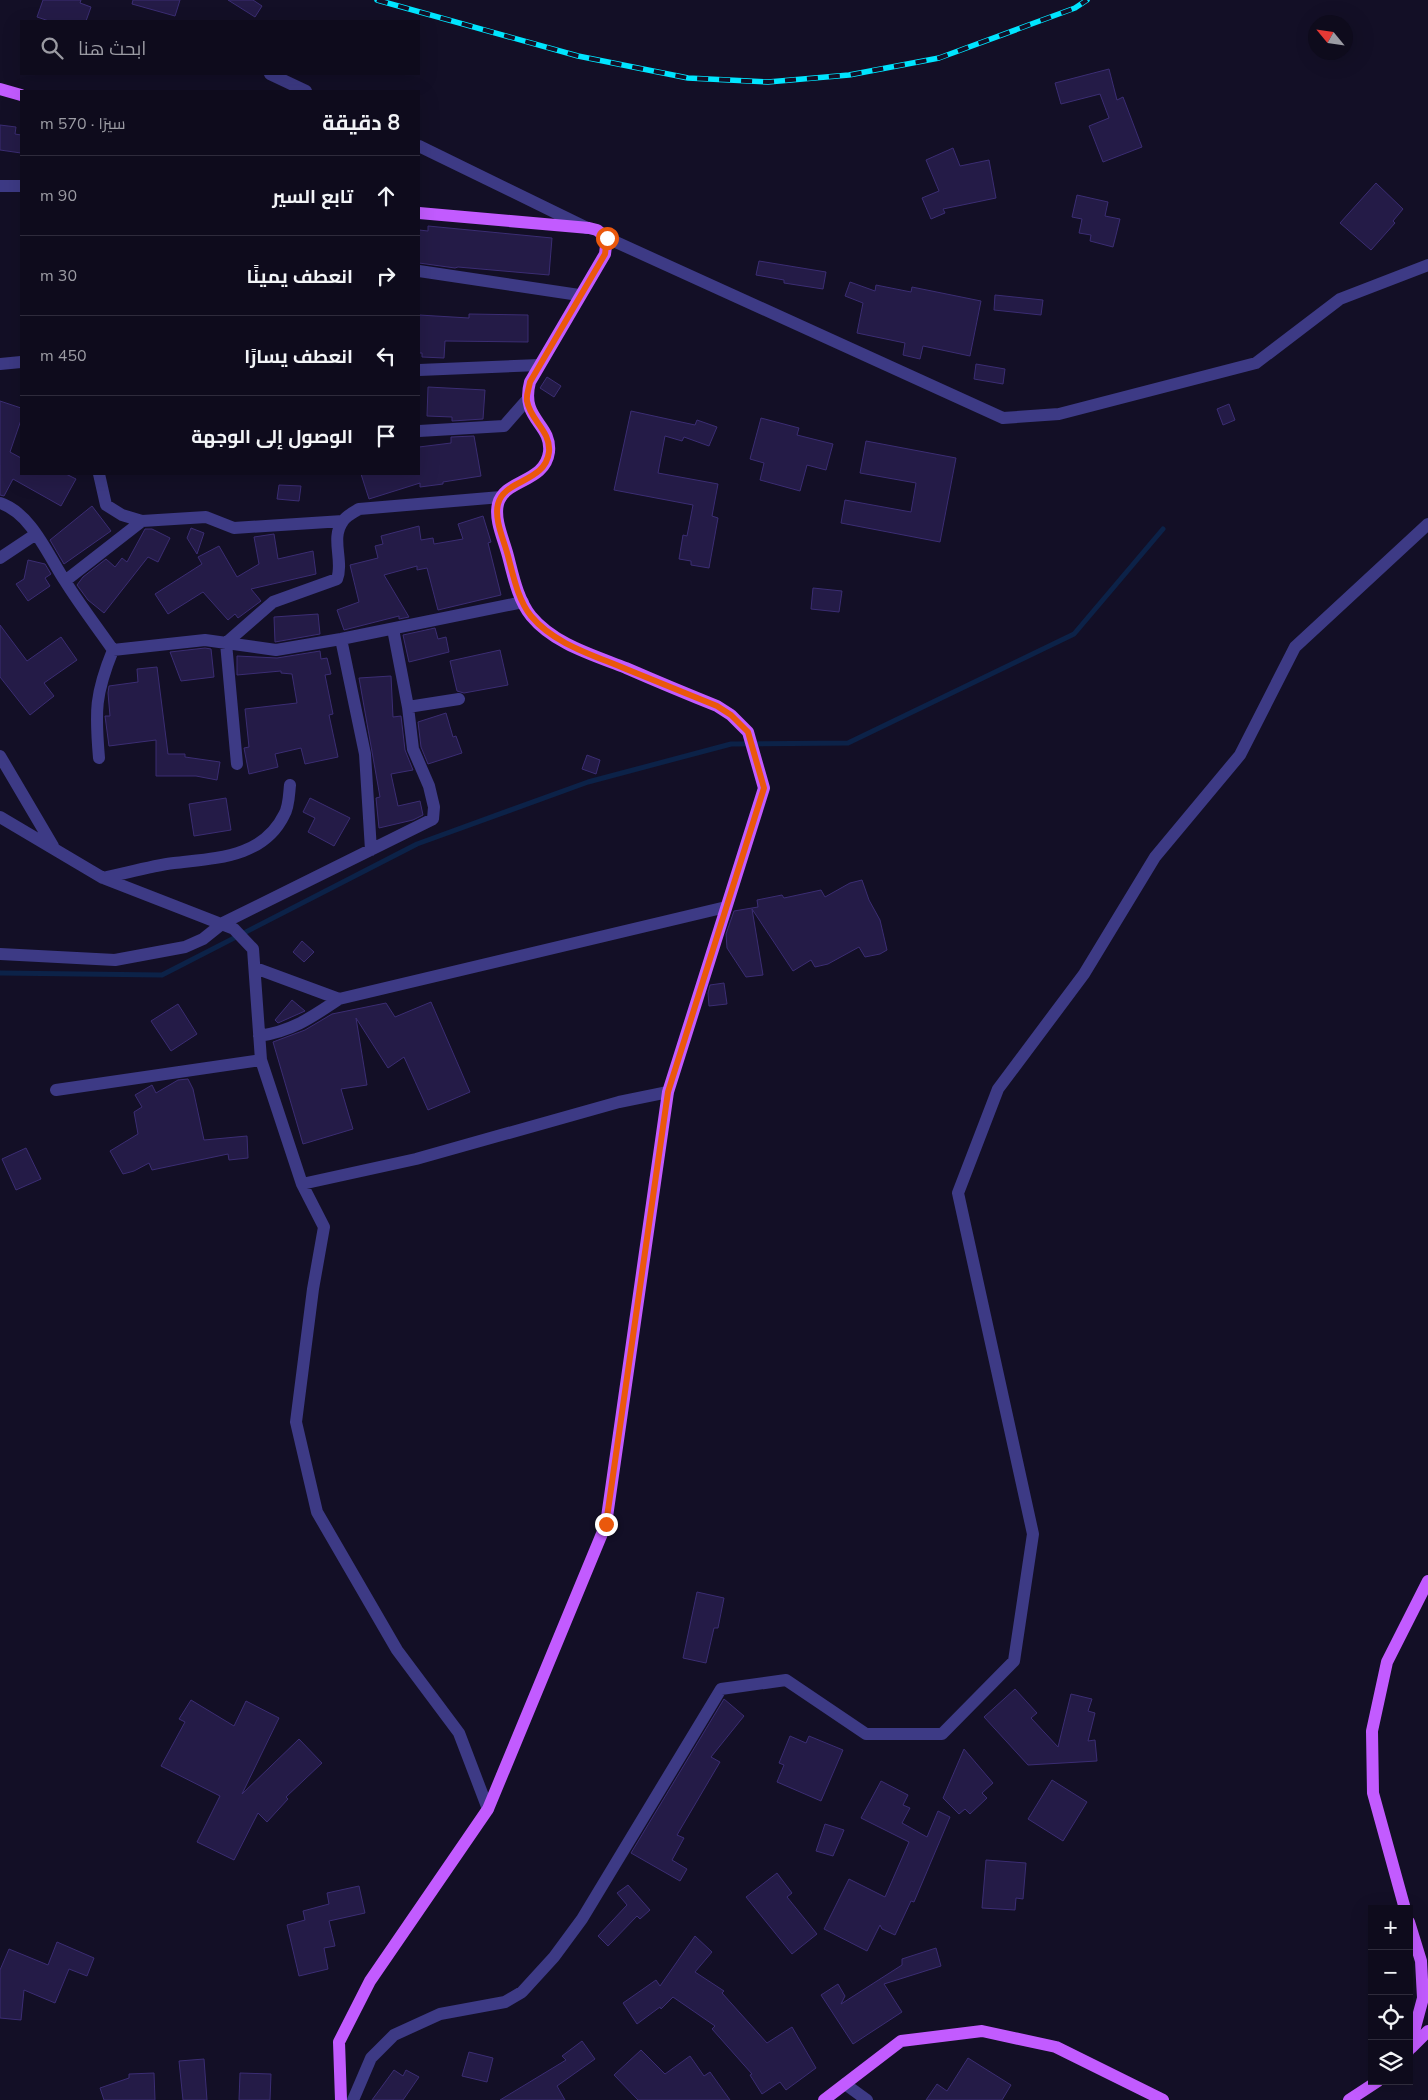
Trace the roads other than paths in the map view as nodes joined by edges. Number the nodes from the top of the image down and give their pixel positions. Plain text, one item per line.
1 (272, 75) edge
2 (0, 88) edge
3 (304, 90) edge
4 (20, 95) edge
5 (420, 146) edge
6 (0, 186) edge
7 (20, 186) edge
8 (420, 213) edge
9 (589, 228) junction
10 (607, 238) junction
11 (1428, 266) edge
12 (420, 271) edge
13 (579, 295) junction
14 (20, 362) edge
15 (0, 364) edge
16 (540, 365) junction
17 (420, 370) edge
18 (526, 400) junction
19 (420, 431) edge
20 (99, 475) edge
21 (501, 497) junction
22 (0, 503) edge
23 (142, 521) junction
24 (343, 521) junction
25 (1428, 524) edge
26 (36, 534) junction
27 (0, 558) edge
28 (65, 582) junction
29 (522, 602) junction
30 (392, 628) junction
31 (341, 639) junction
32 (226, 643) junction
33 (113, 650) junction
34 (459, 699) dead end
35 (408, 707) junction
36 (0, 756) edge
37 (99, 758) dead end
38 (237, 764) dead end
39 (290, 785) dead end
40 (0, 817) edge
41 (54, 848) junction
42 (371, 850) junction
43 (103, 878) junction
44 (726, 907) junction
45 (229, 926) junction
46 (0, 954) edge
47 (255, 968) junction
48 (339, 999) junction
49 (259, 1036) junction
50 (260, 1060) junction
51 (56, 1090) dead end
52 (668, 1092) junction
53 (302, 1184) junction
54 (1428, 1581) edge
55 (488, 1809) junction
56 (1404, 1905) edge
57 (1413, 1935) edge
58 (1428, 2031) edge
59 (1412, 2040) edge
60 (1413, 2046) edge
61 (845, 2084) junction
62 (1372, 2085) edge
63 (341, 2100) edge
64 (353, 2100) edge
65 (824, 2100) edge
66 (867, 2100) edge
67 (1163, 2100) edge
68 (1349, 2100) edge

1 - 3 street
2 - 4 main road
5 - 9 street
6 - 7 street
8 - 9 main road
9 - 10 main road
10 - 11 street
10 - 13 main road
12 - 13 street
13 - 16 main road
14 - 15 street
16 - 17 street
16 - 18 main road
18 - 19 street
18 - 21 main road
20 - 23 street
21 - 24 street
21 - 29 main road
22 - 26 street
23 - 24 street
23 - 28 street
24 - 32 street
25 - 64 street
26 - 27 street
26 - 28 street
28 - 33 street
29 - 30 street
29 - 44 main road
30 - 31 street
30 - 35 street
31 - 32 street
31 - 42 street
32 - 33 street
32 - 38 street
33 - 37 street
34 - 35 street
35 - 42 street
36 - 41 street
39 - 43 street
40 - 41 street
41 - 43 street
42 - 45 street
43 - 45 street
44 - 48 street
44 - 52 main road
45 - 46 street
45 - 47 street
47 - 48 street
47 - 49 street
48 - 49 street
49 - 50 street
50 - 51 street
50 - 53 street
52 - 53 street
52 - 55 main road
53 - 55 street
54 - 56 main road
55 - 63 main road
57 - 59 main road
58 - 60 main road
61 - 65 main road
61 - 66 street
61 - 67 main road
62 - 68 main road

